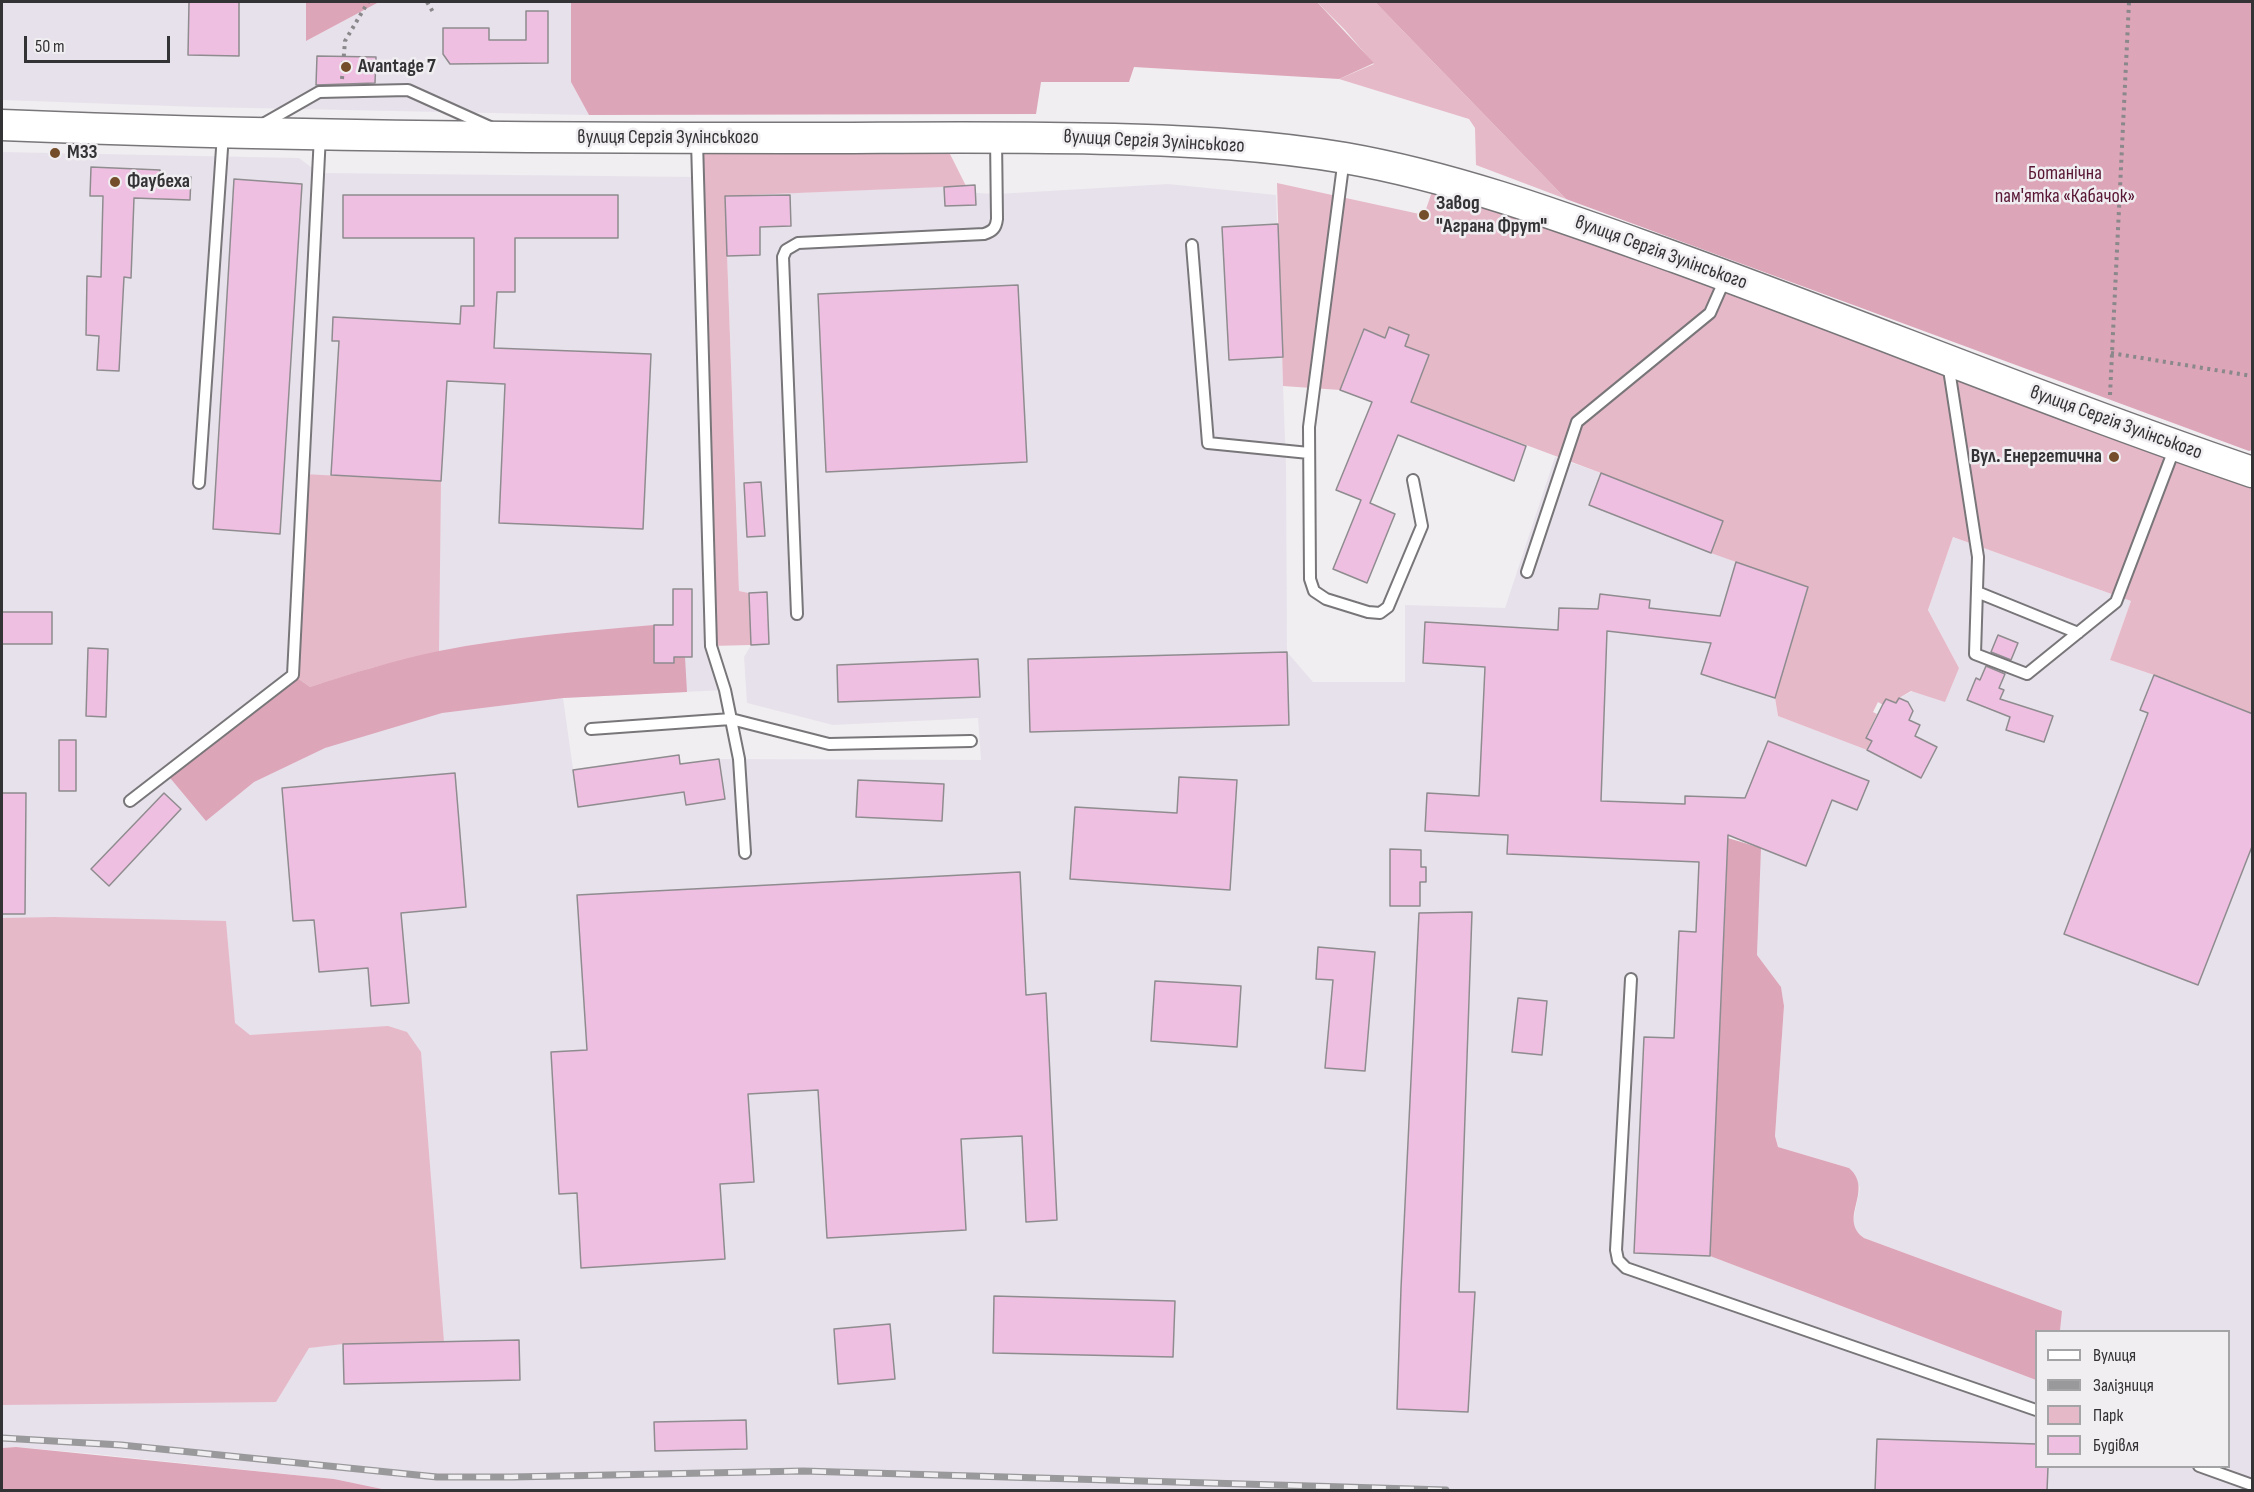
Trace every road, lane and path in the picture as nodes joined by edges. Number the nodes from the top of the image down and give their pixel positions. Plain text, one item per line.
1 (368, 2) edge
2 (427, 2) edge
3 (2129, 2) edge
4 (433, 12) dead end
5 (341, 92) junction
6 (2, 125) edge
7 (234, 134) junction
8 (320, 135) junction
9 (514, 138) junction
10 (696, 138) junction
11 (996, 138) junction
12 (1344, 158) junction
13 (1192, 244) dead end
14 (1726, 276) junction
15 (2111, 353) junction
16 (1947, 360) junction
17 (2253, 376) edge
18 (2109, 420) junction
19 (2175, 446) junction
20 (1309, 453) junction
21 (2253, 472) edge
22 (1413, 480) dead end
23 (199, 483) dead end
24 (1527, 572) dead end
25 (1977, 592) junction
26 (797, 614) dead end
27 (2078, 633) junction
28 (731, 719) junction
29 (591, 729) dead end
30 (971, 741) dead end
31 (130, 801) dead end
32 (745, 853) dead end
33 (1631, 979) dead end
34 (2035, 1409) edge
35 (2202, 1468) edge
36 (2253, 1485) edge

1 - 5 path
2 - 4 path
3 - 15 path
5 - 7 lane
5 - 9 lane
6 - 7 street, вулиця Сергія Зулінського
7 - 8 street, вулиця Сергія Зулінського
7 - 23 lane
8 - 9 street, вулиця Сергія Зулінського
8 - 31 lane
9 - 10 street, вулиця Сергія Зулінського
10 - 11 street, вулиця Сергія Зулінського
10 - 28 lane
11 - 12 street, вулиця Сергія Зулінського
11 - 26 lane
12 - 14 street, вулиця Сергія Зулінського
12 - 20 lane
13 - 20 lane
14 - 16 street, вулиця Сергія Зулінського
14 - 24 lane
15 - 17 path
15 - 18 path
16 - 18 street, вулиця Сергія Зулінського
16 - 25 lane
18 - 19 street, вулиця Сергія Зулінського
19 - 21 street, вулиця Сергія Зулінського
19 - 27 lane
20 - 22 lane
25 - 27 lane
25 - 27 lane
28 - 29 lane
28 - 30 lane
28 - 32 lane
33 - 34 lane
35 - 36 lane

